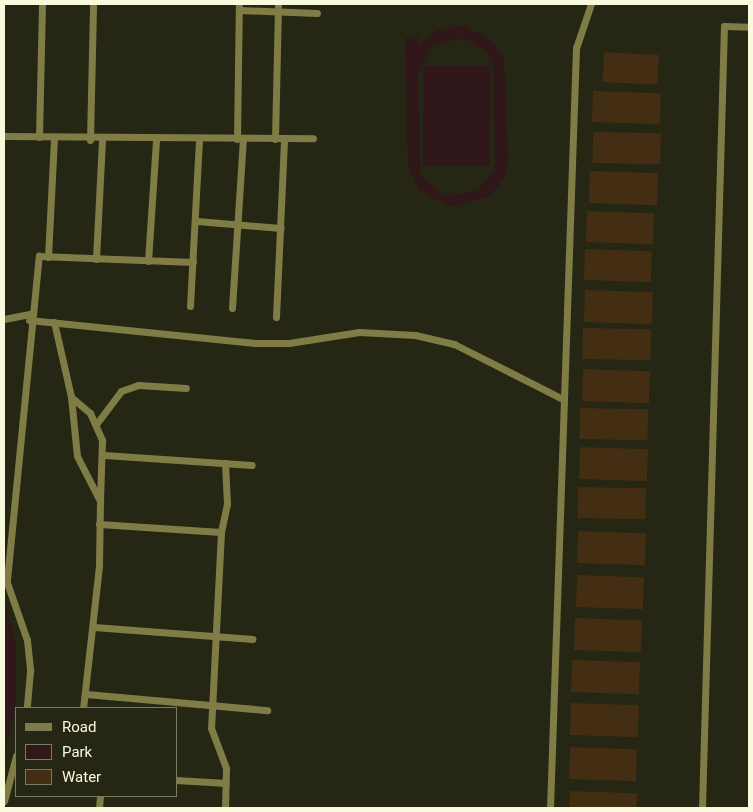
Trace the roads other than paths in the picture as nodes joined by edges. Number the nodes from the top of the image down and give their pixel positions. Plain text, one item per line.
1 (42, 4) edge
2 (93, 4) edge
3 (591, 4) edge
4 (239, 7) edge
5 (278, 7) edge
6 (317, 13) dead end
7 (749, 27) edge
8 (4, 136) edge
9 (39, 136) junction
10 (54, 138) junction
11 (313, 138) dead end
12 (156, 139) junction
13 (199, 139) junction
14 (240, 139) junction
15 (274, 139) junction
16 (284, 139) junction
17 (90, 140) junction
18 (102, 140) junction
19 (197, 221) junction
20 (241, 224) junction
21 (281, 228) junction
22 (48, 257) junction
23 (96, 259) junction
24 (148, 261) junction
25 (193, 262) junction
26 (190, 306) dead end
27 (232, 308) dead end
28 (30, 317) junction
29 (276, 317) dead end
30 (4, 320) edge
31 (54, 322) junction
32 (186, 388) dead end
33 (71, 397) junction
34 (563, 399) junction
35 (97, 424) junction
36 (104, 455) junction
37 (225, 463) junction
38 (252, 465) dead end
39 (100, 501) junction
40 (99, 524) junction
41 (221, 532) junction
42 (5, 577) edge
43 (94, 627) junction
44 (215, 637) junction
45 (253, 639) dead end
46 (86, 694) junction
47 (212, 706) junction
48 (27, 707) edge
49 (83, 707) edge
50 (267, 710) dead end
51 (15, 760) edge
52 (178, 780) edge
53 (226, 783) junction
54 (4, 801) edge
55 (224, 808) edge
56 (550, 808) edge
57 (702, 808) edge

1 - 9 street
2 - 17 street
3 - 34 street
4 - 5 street
4 - 14 street
5 - 6 street
5 - 15 street
7 - 57 street
8 - 9 street
9 - 10 street
10 - 17 street
10 - 22 street
11 - 16 street
12 - 13 street
12 - 18 street
12 - 24 street
13 - 14 street
13 - 19 street
14 - 15 street
14 - 20 street
15 - 16 street
16 - 21 street
17 - 18 street
18 - 23 street
19 - 20 street
19 - 25 street
20 - 21 street
20 - 27 street
21 - 29 street
22 - 23 street
22 - 28 street
23 - 24 street
24 - 25 street
25 - 26 street
28 - 30 street
28 - 31 street
28 - 42 street
31 - 33 street
31 - 34 street
32 - 35 street
33 - 35 street
33 - 39 street
34 - 56 street
35 - 36 street
36 - 37 street
36 - 39 street
37 - 38 street
37 - 41 street
39 - 40 street
40 - 41 street
40 - 43 street
41 - 44 street
42 - 48 street
43 - 44 street
43 - 46 street
44 - 45 street
44 - 47 street
46 - 47 street
46 - 49 street
47 - 50 street
47 - 53 street
51 - 54 street
52 - 53 street
53 - 55 street

